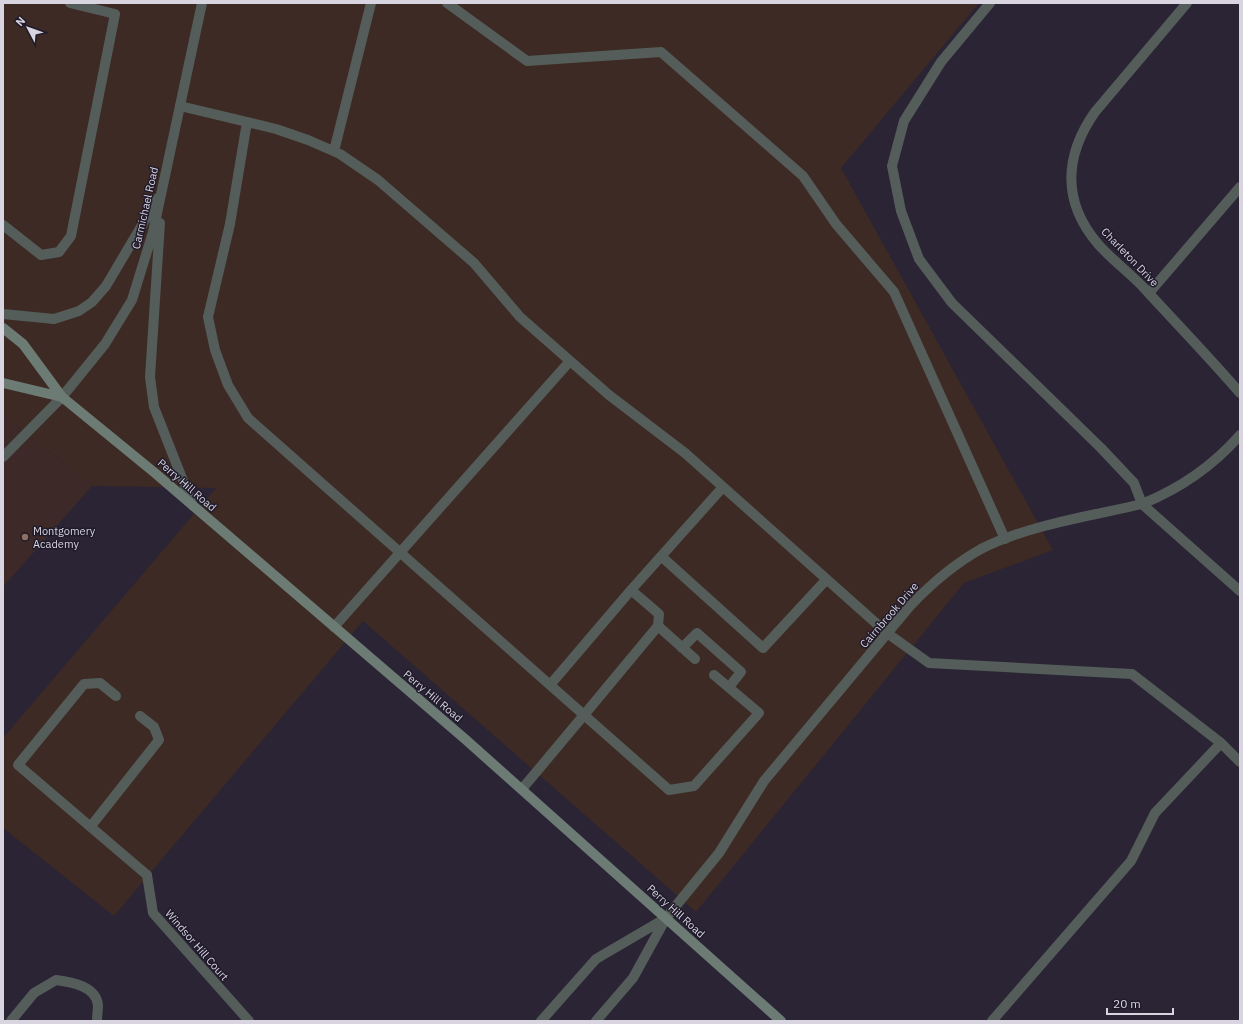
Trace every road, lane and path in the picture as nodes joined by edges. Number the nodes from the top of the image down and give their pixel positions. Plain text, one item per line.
1 (70, 3) edge
2 (202, 3) edge
3 (371, 3) edge
4 (447, 3) edge
5 (990, 3) edge
6 (1187, 3) edge
7 (180, 106) junction
8 (247, 122) junction
9 (334, 151) junction
10 (1240, 187) edge
11 (162, 191) junction
12 (3, 225) edge
13 (1149, 293) junction
14 (3, 314) edge
15 (3, 328) edge
16 (570, 361) junction
17 (3, 383) edge
18 (1240, 393) edge
19 (62, 397) junction
20 (1240, 435) edge
21 (3, 457) edge
22 (723, 487) junction
23 (1142, 504) junction
24 (193, 506) junction
25 (1005, 539) junction
26 (401, 553) junction
27 (662, 557) junction
28 (826, 580) junction
29 (632, 590) junction
30 (1240, 591) edge
31 (658, 626) junction
32 (334, 627) junction
33 (887, 633) junction
34 (682, 648) junction
35 (695, 658) dead end
36 (714, 675) dead end
37 (550, 685) junction
38 (729, 688) junction
39 (116, 696) dead end
40 (584, 715) junction
41 (140, 716) dead end
42 (1221, 743) junction
43 (1240, 762) edge
44 (522, 789) junction
45 (91, 826) junction
46 (666, 918) junction
47 (11, 1021) edge
48 (97, 1021) edge
49 (249, 1021) edge
50 (541, 1021) edge
51 (596, 1021) edge
52 (781, 1021) edge
53 (992, 1021) edge

1 - 12 street
2 - 7 street, Carmichael Road
3 - 9 street
4 - 25 street
5 - 23 street
6 - 13 street, Charleton Drive
7 - 8 street
7 - 11 street, Carmichael Road
8 - 9 street
8 - 26 street
9 - 16 street
10 - 13 street
11 - 14 street
11 - 19 street, Carmichael Road
11 - 24 street
13 - 18 street, Charleton Drive
15 - 19 main road, Perry Hill Road
16 - 22 street
16 - 26 street
17 - 19 main road, Perry Hill Road
19 - 21 street, Carmichael Road
19 - 24 main road, Perry Hill Road
20 - 23 street, Cairnbrook Drive
22 - 27 street
22 - 28 street
23 - 25 street, Cairnbrook Drive
23 - 30 street
24 - 32 main road, Perry Hill Road
25 - 33 street, Cairnbrook Drive
26 - 32 street
26 - 37 street
27 - 28 street
27 - 29 street
28 - 33 street
29 - 31 street
29 - 37 street
31 - 34 street
31 - 40 street
32 - 44 main road, Perry Hill Road
33 - 42 street
33 - 46 street, Cairnbrook Drive
34 - 35 street
34 - 38 street
36 - 38 street
37 - 40 street
38 - 40 street
39 - 45 street
40 - 44 street
41 - 45 street
42 - 43 street
42 - 53 street
44 - 46 main road, Perry Hill Road
45 - 49 street, Windsor Hill Court
46 - 50 street
46 - 51 street
46 - 52 main road, Perry Hill Road
47 - 48 street

